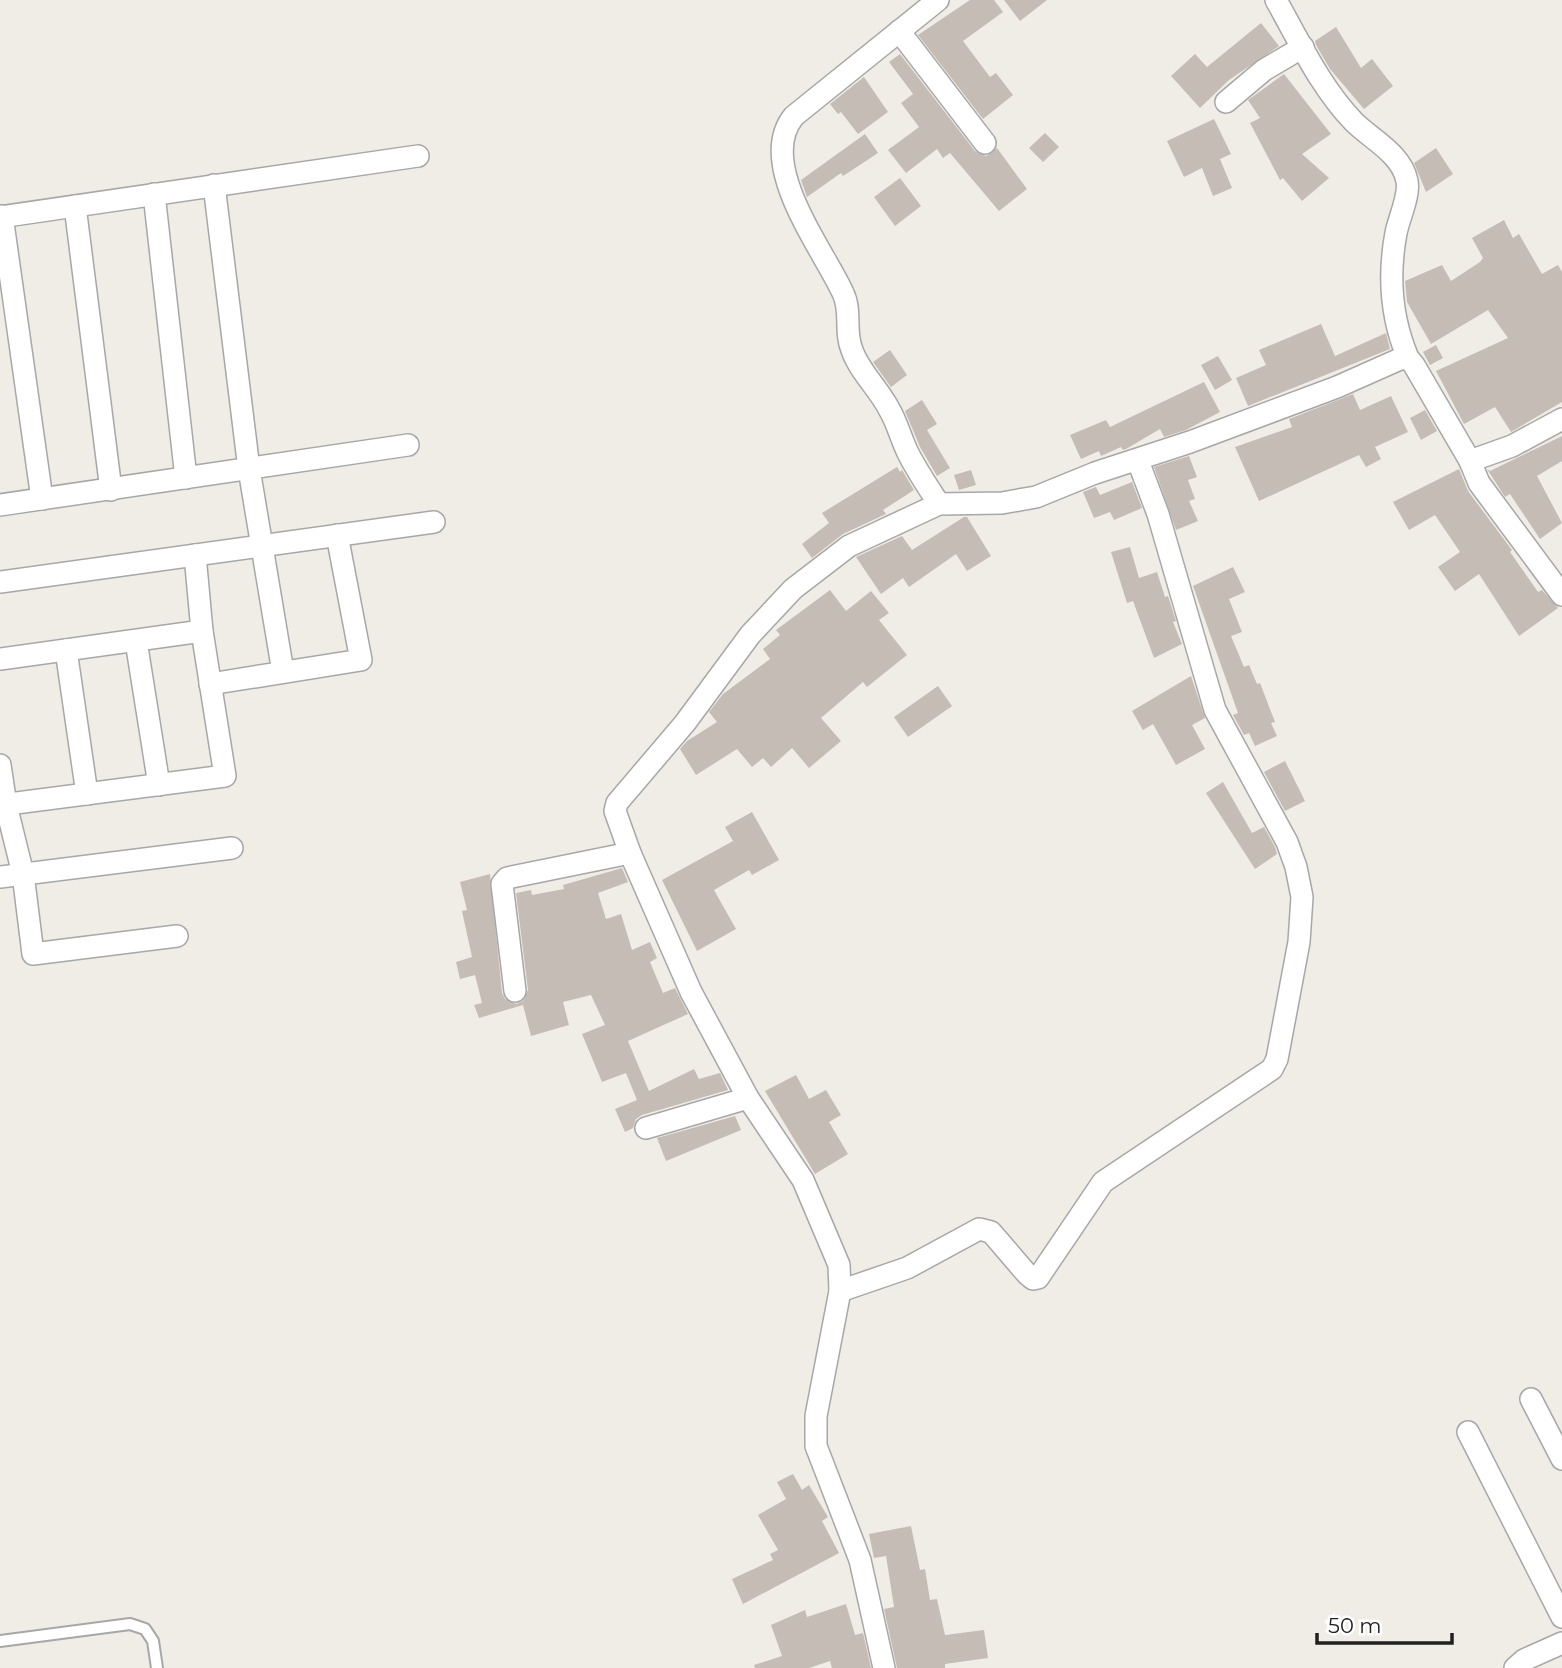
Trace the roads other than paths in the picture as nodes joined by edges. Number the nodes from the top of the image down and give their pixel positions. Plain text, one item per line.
1 (938, 0) edge
2 (1276, 0) edge
3 (899, 31) junction
4 (1303, 47) junction
5 (1226, 102) dead end
6 (985, 143) dead end
7 (418, 156) dead end
8 (214, 186) junction
9 (154, 194) junction
10 (75, 206) junction
11 (1, 216) edge
12 (1408, 358) junction
13 (1562, 419) edge
14 (408, 445) dead end
15 (1138, 461) junction
16 (1470, 461) junction
17 (249, 469) junction
18 (186, 478) junction
19 (111, 490) junction
20 (42, 499) junction
21 (939, 504) junction
22 (0, 505) edge
23 (433, 522) dead end
24 (337, 535) junction
25 (260, 547) junction
26 (195, 555) junction
27 (0, 582) edge
28 (1562, 595) edge
29 (202, 631) junction
30 (136, 640) junction
31 (66, 650) junction
32 (0, 659) edge
33 (283, 672) junction
34 (210, 684) junction
35 (0, 765) edge
36 (159, 785) junction
37 (87, 794) junction
38 (3, 805) edge
39 (232, 848) dead end
40 (630, 853) junction
41 (23, 874) junction
42 (0, 877) edge
43 (177, 936) dead end
44 (515, 991) dead end
45 (748, 1098) junction
46 (646, 1128) dead end
47 (840, 1290) junction
48 (1531, 1399) dead end
49 (1468, 1432) dead end
50 (1562, 1459) edge
51 (1562, 1617) edge
52 (0, 1641) edge
53 (1562, 1643) edge
54 (157, 1668) edge
55 (884, 1668) edge
56 (1516, 1668) edge

1 - 3 street
2 - 4 street
3 - 6 street
3 - 21 street
4 - 5 street
4 - 12 street
7 - 8 street
8 - 9 street
8 - 17 street
9 - 10 street
9 - 18 street
10 - 11 street
10 - 19 street
11 - 20 street
12 - 15 street
12 - 16 street
13 - 16 street
14 - 17 street
15 - 21 street
15 - 47 street
16 - 28 street
17 - 18 street
17 - 25 street
18 - 19 street
19 - 20 street
20 - 22 street
21 - 40 street
23 - 24 street
24 - 25 street
24 - 33 street
25 - 26 street
25 - 33 street
26 - 27 street
26 - 29 street
29 - 30 street
29 - 34 street
30 - 31 street
30 - 36 street
31 - 32 street
31 - 37 street
33 - 34 street
34 - 36 street
35 - 38 street
36 - 37 street
37 - 38 street
38 - 41 street
39 - 41 street
40 - 44 street
40 - 45 street
41 - 42 street
41 - 43 street
45 - 46 street
45 - 47 street
47 - 55 street
48 - 50 street
49 - 51 street
52 - 54 lane
53 - 56 street

